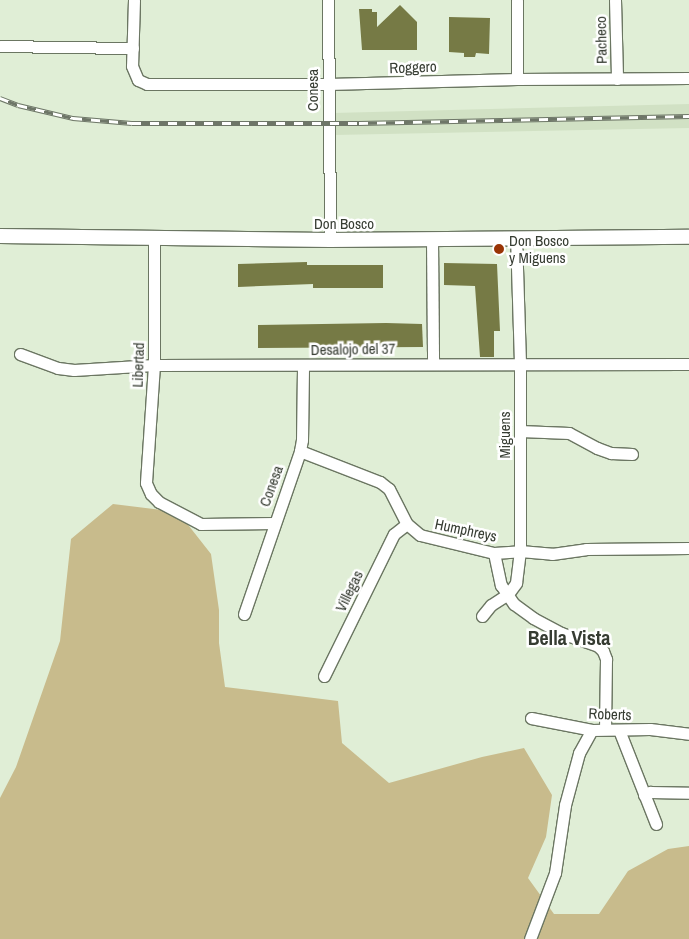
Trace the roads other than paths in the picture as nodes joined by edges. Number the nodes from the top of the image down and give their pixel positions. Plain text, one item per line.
1 (134, 0) edge
2 (328, 0) edge
3 (517, 0) edge
4 (615, 0) edge
5 (0, 46) edge
6 (133, 48) junction
7 (617, 78) junction
8 (689, 78) edge
9 (517, 79) junction
10 (328, 84) junction
11 (0, 236) edge
12 (154, 236) junction
13 (689, 237) edge
14 (516, 238) junction
15 (432, 239) junction
16 (330, 240) junction
17 (20, 354) dead end
18 (433, 363) junction
19 (520, 363) junction
20 (303, 364) junction
21 (689, 364) edge
22 (154, 365) junction
23 (520, 431) junction
24 (300, 451) junction
25 (632, 454) dead end
26 (274, 523) junction
27 (407, 524) junction
28 (689, 548) edge
29 (520, 551) junction
30 (494, 553) junction
31 (508, 594) junction
32 (244, 614) dead end
33 (482, 616) dead end
34 (324, 676) dead end
35 (531, 718) dead end
36 (605, 729) junction
37 (592, 730) junction
38 (619, 730) junction
39 (689, 734) edge
40 (689, 793) edge
41 (644, 795) junction
42 (656, 824) dead end
43 (530, 939) edge

1 - 6 street
2 - 10 street, Conesa
3 - 9 street
4 - 7 street, Pacheco
5 - 6 street
6 - 10 street, Roggero
7 - 8 street, Roggero
7 - 9 street, Roggero
9 - 10 street, Roggero
10 - 16 street, Conesa
11 - 12 street, Don Bosco
12 - 16 street, Don Bosco
12 - 22 street, Libertad
13 - 14 street, Don Bosco
14 - 15 street, Don Bosco
14 - 19 street, Miguens
15 - 16 street, Don Bosco
15 - 18 street
17 - 22 street, Desalojo del 37
18 - 19 street, Desalojo del 37
18 - 20 street, Desalojo del 37
19 - 21 street, Desalojo del 37
19 - 23 street, Miguens
20 - 22 street, Desalojo del 37
20 - 24 street, Conesa
22 - 26 street, Libertad
23 - 25 street
23 - 29 street, Miguens
24 - 26 street, Conesa
24 - 27 street
26 - 32 street, Conesa
27 - 30 street, Humphreys
27 - 34 street, Villegas
28 - 29 street, Humphreys
29 - 30 street, Humphreys
29 - 31 street, Miguens
30 - 31 street
31 - 33 street
31 - 36 street
35 - 37 street, Roberts
36 - 37 street, Roberts
36 - 38 street, Roberts
37 - 43 street
38 - 39 street, Roberts
38 - 41 street
40 - 41 street
41 - 42 street

